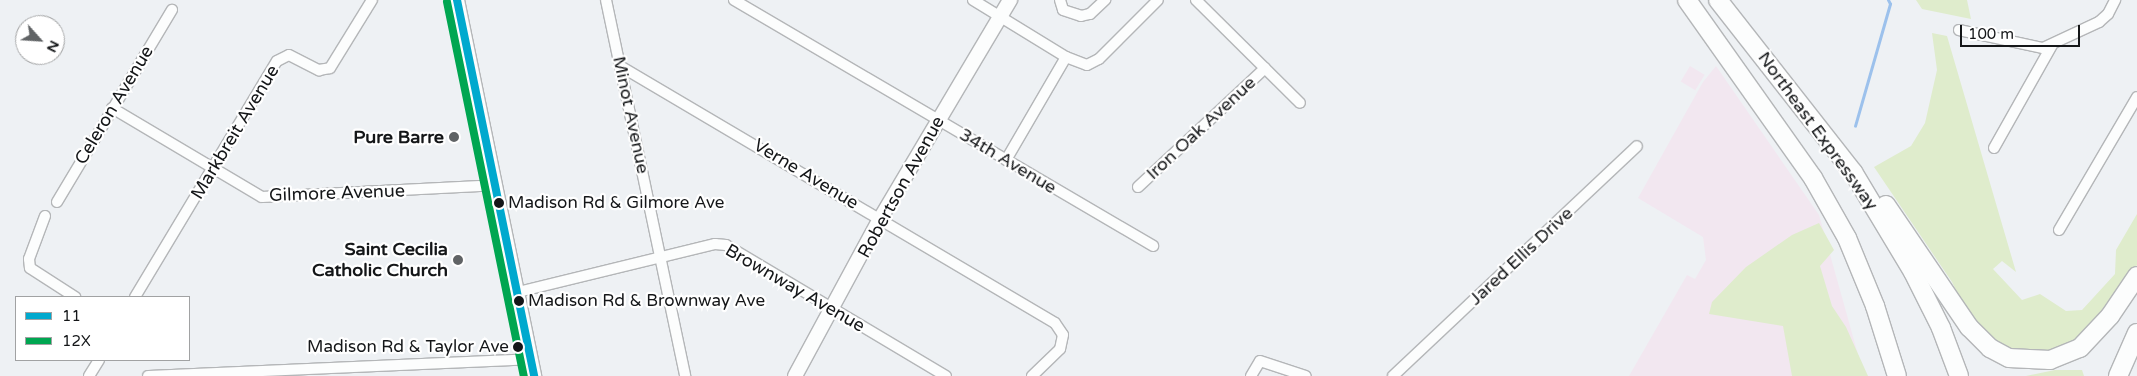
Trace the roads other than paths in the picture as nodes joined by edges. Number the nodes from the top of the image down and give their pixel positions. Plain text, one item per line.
1 (372, 0) edge
2 (457, 0) edge
3 (606, 0) edge
4 (734, 0) edge
5 (973, 0) edge
6 (1010, 0) edge
7 (1060, 0) edge
8 (1105, 0) edge
9 (1158, 0) edge
10 (1196, 0) edge
11 (1687, 0) edge
12 (1718, 0) edge
13 (2115, 0) edge
14 (172, 10) dead end
15 (1000, 16) junction
16 (1959, 30) dead end
17 (2052, 45) junction
18 (1066, 57) junction
19 (620, 66) junction
20 (1265, 68) junction
21 (2137, 96) edge
22 (1300, 103) dead end
23 (112, 108) junction
24 (938, 120) junction
25 (1637, 146) dead end
26 (1833, 146) junction
27 (1994, 148) dead end
28 (1006, 160) junction
29 (213, 168) junction
30 (495, 185) junction
31 (1138, 187) dead end
32 (57, 202) dead end
33 (46, 216) dead end
34 (880, 219) junction
35 (2059, 230) dead end
36 (1153, 246) dead end
37 (661, 258) junction
38 (2137, 276) edge
39 (518, 292) junction
40 (73, 296) edge
41 (136, 296) edge
42 (832, 309) junction
43 (2137, 333) edge
44 (2137, 337) edge
45 (531, 359) junction
46 (98, 361) edge
47 (1404, 371) edge
48 (89, 376) edge
49 (148, 376) edge
50 (534, 376) edge
51 (685, 376) edge
52 (795, 376) edge
53 (946, 376) edge
54 (1032, 376) edge
55 (1251, 376) edge
56 (1306, 376) edge
57 (1392, 376) edge
58 (1897, 376) edge
59 (1959, 376) edge
60 (2118, 376) edge
61 (2125, 376) edge

1 - 29 street, Markbreit Avenue
2 - 30 street
3 - 19 street, Minot Avenue
4 - 24 street, 34th Avenue
5 - 15 street
6 - 15 street, Robertson Avenue
7 - 8 street
9 - 18 street
10 - 20 street
11 - 58 highway, Northeast Expressway
12 - 26 highway, Northeast Expressway
13 - 17 street
14 - 23 street, Celeron Avenue
15 - 18 street
15 - 24 street, Robertson Avenue
16 - 17 street
17 - 27 street
18 - 28 street
19 - 34 street, Verne Avenue
19 - 37 street, Minot Avenue
20 - 22 street
20 - 31 street, Iron Oak Avenue
21 - 35 street
23 - 29 street, Gilmore Avenue
23 - 32 street, Celeron Avenue
24 - 28 street, 34th Avenue
24 - 34 street, Robertson Avenue
25 - 47 street, Jared Ellis Drive
26 - 38 highway
26 - 59 highway, Northeast Expressway
28 - 36 street, 34th Avenue
29 - 30 street, Gilmore Avenue
29 - 41 street, Markbreit Avenue
30 - 39 street
33 - 40 street
34 - 42 street, Robertson Avenue
34 - 54 street, Verne Avenue
37 - 39 street, Brownway Avenue
37 - 42 street, Brownway Avenue
37 - 51 street, Minot Avenue
39 - 45 street
42 - 52 street, Robertson Avenue
42 - 53 street, Brownway Avenue
43 - 60 highway
44 - 61 highway
45 - 49 street
45 - 50 street
46 - 48 street
47 - 57 street, Jared Ellis Drive
55 - 56 street

